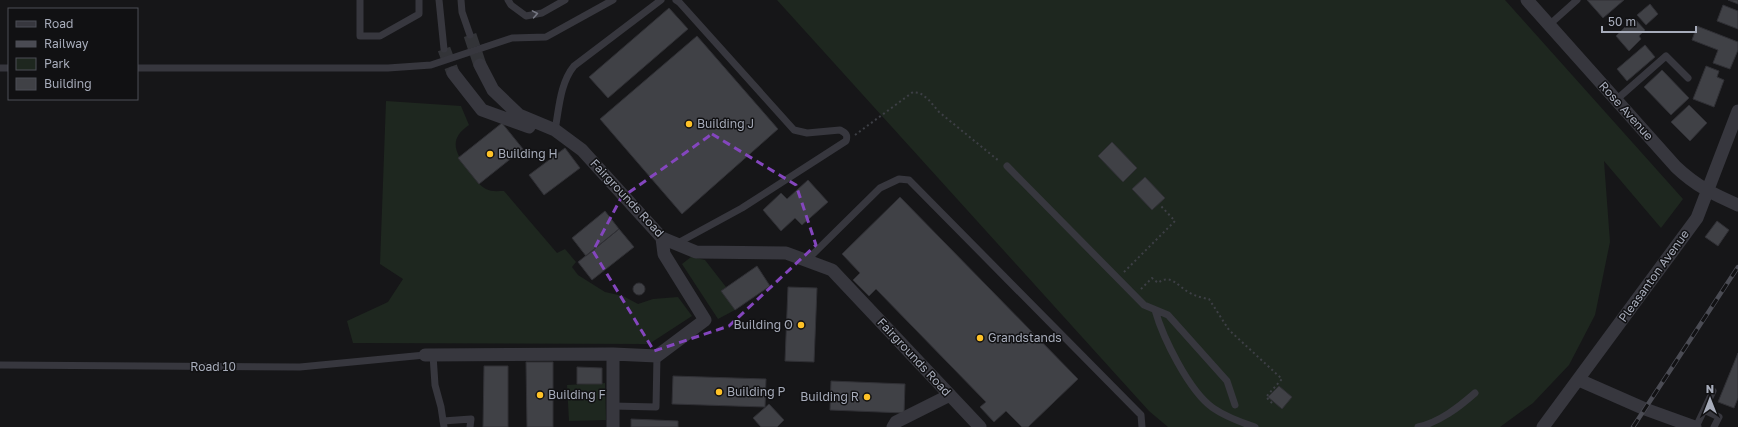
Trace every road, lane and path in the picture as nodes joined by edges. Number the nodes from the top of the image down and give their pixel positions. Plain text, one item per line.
1 (360, 0) edge
2 (418, 0) edge
3 (439, 0) edge
4 (461, 0) edge
5 (508, 0) edge
6 (565, 0) edge
7 (613, 0) edge
8 (661, 0) edge
9 (676, 0) edge
10 (1527, 0) edge
11 (1577, 0) edge
12 (1549, 25) junction
13 (470, 34) tunnel mouth
14 (444, 49) tunnel mouth
15 (480, 65) tunnel mouth
16 (138, 68) edge
17 (453, 73) tunnel mouth
18 (1688, 78) dead end
19 (1616, 100) junction
20 (1738, 111) edge
21 (555, 130) junction
22 (846, 141) junction
23 (1007, 166) joint
24 (1707, 192) junction
25 (1160, 205) dead end
26 (1738, 205) edge
27 (662, 238) junction
28 (676, 244) junction
29 (807, 260) junction
30 (1117, 278) junction
31 (1134, 296) junction
32 (1155, 310) junction
33 (613, 354) junction
34 (429, 355) junction
35 (657, 356) junction
36 (0, 365) edge
37 (1579, 380) junction
38 (1713, 391) dead end
39 (1475, 393) dead end
40 (950, 395) junction
41 (1235, 405) dead end
42 (1274, 405) dead end
43 (613, 406) junction
44 (1704, 410) junction
45 (443, 424) edge
46 (470, 427) edge
47 (613, 427) edge
48 (892, 427) edge
49 (980, 427) edge
50 (1142, 427) edge
51 (1255, 427) edge
52 (1418, 427) edge
53 (1543, 427) edge
54 (1695, 427) edge
55 (1714, 427) edge

1 - 2 lane
3 - 14 lane
4 - 13 lane
5 -> 6 lane
7 - 16 lane
8 - 21 lane
9 - 22 lane
10 - 12 street, Rose Avenue
11 - 12 lane
12 - 19 street, Rose Avenue
15 - 21 street, Fairgrounds Road
17 - 21 street
18 - 19 lane
19 - 24 street, Rose Avenue
20 - 24 street, Pleasanton Avenue
21 - 27 street, Fairgrounds Road
22 - 23 path
22 - 28 lane
23 - 30 lane
24 - 26 street, Rose Avenue
24 - 37 street, Pleasanton Avenue
25 - 30 path
27 - 28 street, Fairgrounds Road
27 - 35 street
28 - 29 street, Fairgrounds Road
29 - 40 street, Fairgrounds Road
29 - 50 lane
30 - 31 lane
31 - 32 lane
31 - 42 path
32 - 41 lane
32 - 51 lane
33 - 34 street
33 - 35 street
33 - 43 street
34 - 36 lane, Road 10
34 - 45 lane
35 - 43 lane
37 - 53 street, Pleasanton Avenue
37 - 54 street
38 - 44 lane
39 - 52 lane
40 - 48 street
40 - 49 street, Fairgrounds Road
43 - 47 street
44 - 54 lane
44 - 55 lane
45 - 46 lane

